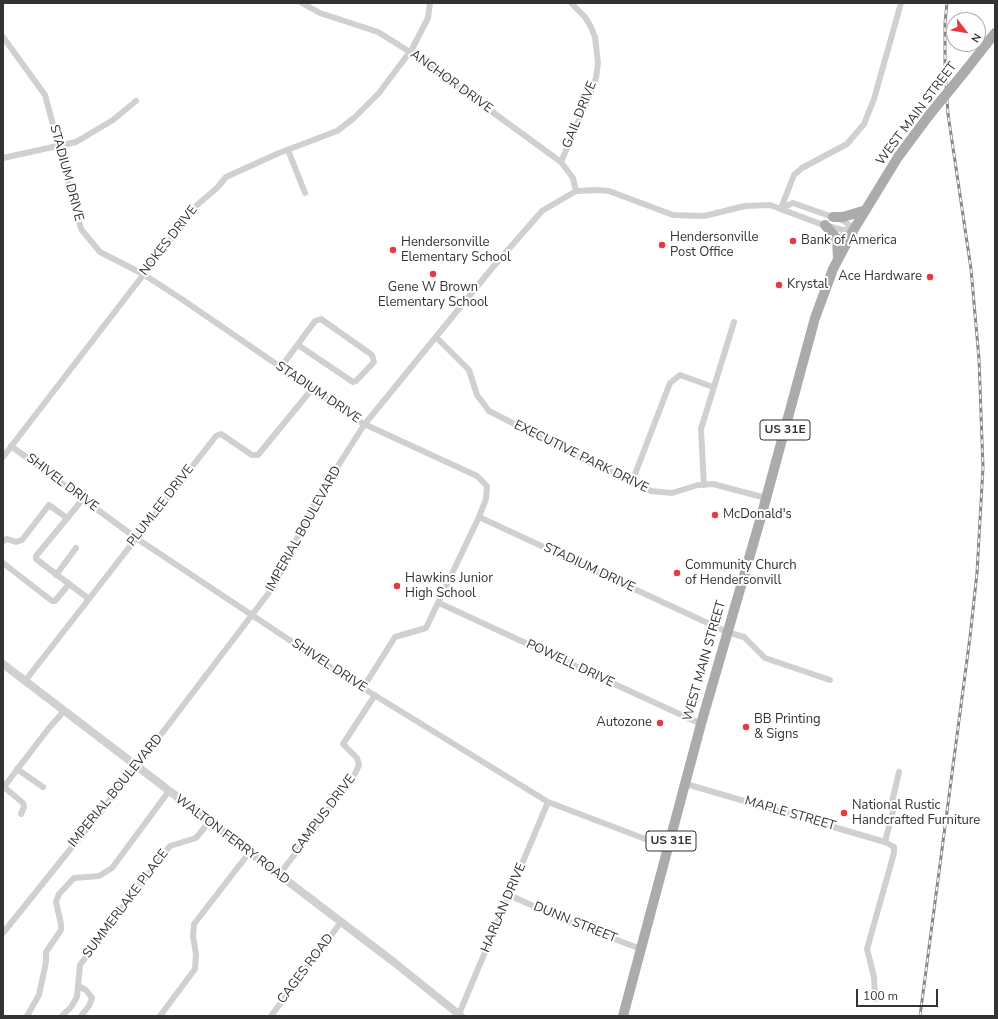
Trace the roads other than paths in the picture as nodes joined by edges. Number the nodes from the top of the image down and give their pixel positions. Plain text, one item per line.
1 (302, 3) edge
2 (430, 3) edge
3 (571, 3) edge
4 (901, 3) edge
5 (995, 33) edge
6 (3, 37) edge
7 (410, 52) junction
8 (136, 101) dead end
9 (59, 147) junction
10 (288, 150) junction
11 (3, 158) edge
12 (561, 162) junction
13 (576, 191) junction
14 (305, 193) dead end
15 (781, 208) junction
16 (866, 210) junction
17 (833, 217) junction
18 (825, 225) junction
19 (854, 229) junction
20 (838, 259) junction
21 (143, 274) junction
22 (734, 322) dead end
23 (436, 337) junction
24 (298, 345) junction
25 (281, 367) junction
26 (713, 387) junction
27 (312, 389) junction
28 (364, 424) junction
29 (11, 446) junction
30 (3, 457) edge
31 (632, 482) junction
32 (704, 485) junction
33 (766, 498) junction
34 (83, 499) junction
35 (479, 517) junction
36 (67, 518) junction
37 (136, 538) junction
38 (3, 541) edge
39 (76, 548) dead end
40 (3, 563) edge
41 (56, 575) junction
42 (69, 584) junction
43 (89, 599) junction
44 (439, 603) junction
45 (253, 615) junction
46 (727, 632) junction
47 (3, 664) edge
48 (830, 680) dead end
49 (25, 681) junction
50 (363, 688) junction
51 (375, 695) junction
52 (64, 711) junction
53 (701, 724) junction
54 (137, 766) junction
55 (17, 769) junction
56 (899, 772) dead end
57 (686, 784) junction
58 (3, 787) edge
59 (43, 787) dead end
60 (169, 791) junction
61 (548, 802) junction
62 (21, 814) dead end
63 (209, 822) junction
64 (885, 842) junction
65 (669, 848) junction
66 (249, 852) junction
67 (278, 875) junction
68 (509, 895) junction
69 (341, 922) junction
70 (3, 933) edge
71 (641, 949) junction
72 (78, 986) junction
73 (875, 999) dead end
74 (460, 1015) edge
75 (26, 1016) edge
76 (62, 1016) edge
77 (81, 1016) edge
78 (160, 1016) edge
79 (271, 1016) edge
80 (623, 1016) edge

1 - 7 street, ANCHOR DRIVE
2 - 7 street, NOKES DRIVE
3 - 12 street, GAIL DRIVE
4 - 15 street
5 - 16 main road, WEST MAIN STREET / US 31E, bridge
6 - 9 street, STADIUM DRIVE
7 - 10 street, NOKES DRIVE
7 - 12 street, ANCHOR DRIVE
8 - 9 street
9 - 11 street
9 - 21 street, STADIUM DRIVE
10 - 14 street
10 - 21 street, NOKES DRIVE
12 - 13 street, ANCHOR DRIVE
13 - 15 street, IMPERIAL BOULEVARD
13 - 23 street, IMPERIAL BOULEVARD
15 - 17 street, IMPERIAL BOULEVARD
15 - 18 street, IMPERIAL BOULEVARD
16 - 17 main road
16 - 19 main road, WEST MAIN STREET / US 31E
17 - 19 street, IMPERIAL BOULEVARD
18 - 19 street, IMPERIAL BOULEVARD
18 - 20 main road
19 - 20 main road, WEST MAIN STREET / US 31E
20 - 33 main road, WEST MAIN STREET / US 31E
21 - 25 street, STADIUM DRIVE
21 - 29 street, NOKES DRIVE
22 - 26 street
23 - 28 street, IMPERIAL BOULEVARD
23 - 31 street, EXECUTIVE PARK DRIVE
24 - 24 street
24 - 25 street
25 - 27 street, STADIUM DRIVE
26 - 31 street
26 - 32 street
27 - 28 street, STADIUM DRIVE
27 - 37 street, PLUMLEE DRIVE
28 - 35 street, STADIUM DRIVE
28 - 45 street, IMPERIAL BOULEVARD
29 - 30 street, NOKES DRIVE
29 - 34 street, SHIVEL DRIVE
31 - 32 street, EXECUTIVE PARK DRIVE
32 - 33 street, EXECUTIVE PARK DRIVE
33 - 46 main road, WEST MAIN STREET / US 31E
34 - 36 street
34 - 37 street, SHIVEL DRIVE
35 - 44 street
35 - 46 street, STADIUM DRIVE
36 - 38 street
36 - 41 street
37 - 43 street, PLUMLEE DRIVE
37 - 45 street, SHIVEL DRIVE
39 - 41 street
40 - 42 street
41 - 42 street
42 - 43 street
43 - 49 street, PLUMLEE DRIVE
44 - 50 street
44 - 53 street, POWELL DRIVE
45 - 50 street, SHIVEL DRIVE
45 - 54 street, IMPERIAL BOULEVARD
46 - 48 street, STADIUM DRIVE
46 - 53 main road, WEST MAIN STREET / US 31E
47 - 49 street, WALTON FERRY ROAD
49 - 52 street, WALTON FERRY ROAD
50 - 51 street, SHIVEL DRIVE
51 - 61 street, SHIVEL DRIVE
51 - 67 street, CAMPUS DRIVE
52 - 54 street, WALTON FERRY ROAD
52 - 55 street
53 - 57 main road, WEST MAIN STREET / US 31E
54 - 60 street, WALTON FERRY ROAD
54 - 70 street, IMPERIAL BOULEVARD
55 - 58 street
55 - 59 street
56 - 64 street
57 - 64 street, MAPLE STREET
57 - 65 main road, WEST MAIN STREET / US 31E
58 - 62 street
60 - 63 street, WALTON FERRY ROAD
60 - 75 street
61 - 65 street, SHIVEL DRIVE
61 - 68 street, HARLAN DRIVE
63 - 66 street, WALTON FERRY ROAD
63 - 72 street, SUMMERLAKE PLACE
64 - 73 street, MAPLE STREET
65 - 71 main road, WEST MAIN STREET / US 31E
66 - 67 street, WALTON FERRY ROAD
66 - 78 street
67 - 69 street, WALTON FERRY ROAD
68 - 71 street, DUNN STREET
68 - 74 street, HARLAN DRIVE
69 - 74 street, WALTON FERRY ROAD
69 - 79 street, CAGES ROAD
71 - 80 main road, WEST MAIN STREET / US 31E
72 - 76 street, SUMMERLAKE PLACE
72 - 77 street

